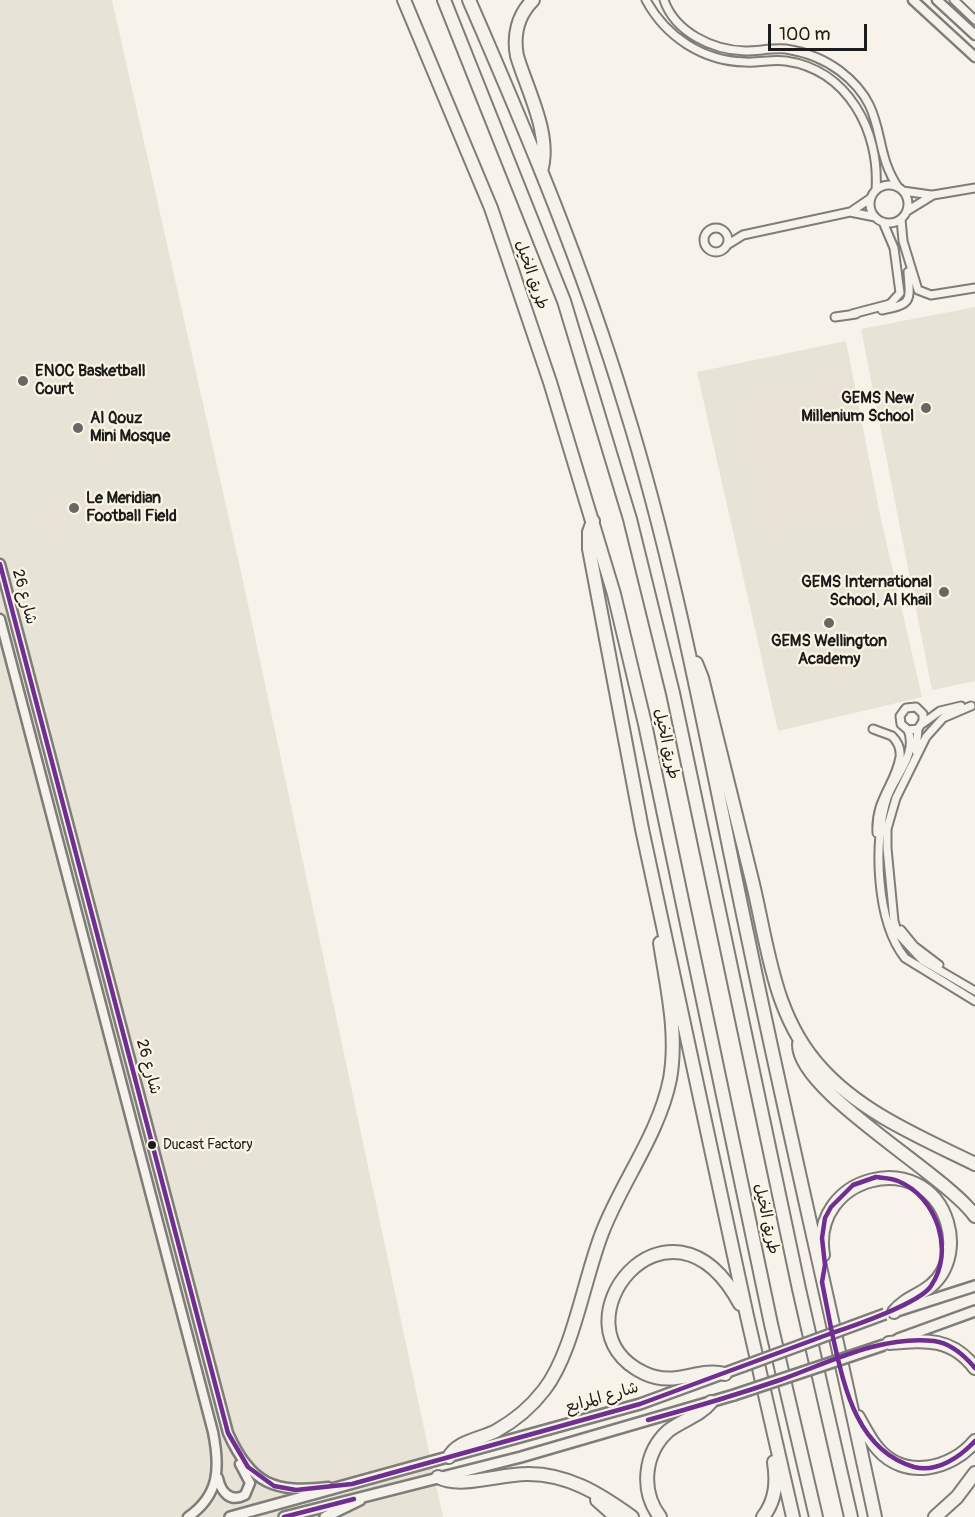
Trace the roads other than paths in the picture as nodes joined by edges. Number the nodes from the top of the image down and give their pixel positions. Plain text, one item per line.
1 (404, 0) edge
2 (444, 0) edge
3 (469, 0) edge
4 (533, 0) edge
5 (647, 0) edge
6 (662, 0) edge
7 (913, 0) edge
8 (937, 0) edge
9 (954, 0) edge
10 (975, 20) edge
11 (975, 34) edge
12 (975, 57) edge
13 (541, 171) junction
14 (975, 188) edge
15 (901, 189) junction
16 (876, 190) junction
17 (933, 195) junction
18 (871, 198) junction
19 (907, 211) junction
20 (850, 212) junction
21 (875, 217) junction
22 (901, 219) junction
23 (882, 222) junction
24 (723, 231) junction
25 (743, 235) junction
26 (727, 245) junction
27 (910, 268) junction
28 (974, 287) edge
29 (852, 314) junction
30 (835, 317) dead end
31 (593, 521) junction
32 (0, 564) edge
33 (0, 619) edge
34 (688, 654) junction
35 (973, 705) edge
36 (920, 726) junction
37 (873, 729) dead end
38 (908, 730) junction
39 (913, 762) junction
40 (45, 792) junction
41 (61, 792) junction
42 (889, 825) junction
43 (880, 841) junction
44 (658, 897) junction
45 (975, 986) edge
46 (975, 991) edge
47 (975, 1001) edge
48 (800, 1042) junction
49 (975, 1164) edge
50 (975, 1216) edge
51 (822, 1282) junction
52 (975, 1286) edge
53 (975, 1311) edge
54 (889, 1313) junction
55 (747, 1316) junction
56 (887, 1344) junction
57 (975, 1368) edge
58 (724, 1374) junction
59 (711, 1402) junction
60 (852, 1407) junction
61 (228, 1433) junction
62 (777, 1440) junction
63 (975, 1442) edge
64 (449, 1457) junction
65 (975, 1473) edge
66 (218, 1475) junction
67 (438, 1477) junction
68 (352, 1484) junction
69 (581, 1485) junction
70 (367, 1495) junction
71 (188, 1517) edge
72 (231, 1517) edge
73 (284, 1517) edge
74 (326, 1517) edge
75 (616, 1517) edge
76 (632, 1517) edge
77 (660, 1517) edge
78 (764, 1517) edge
79 (793, 1517) edge
80 (816, 1517) edge
81 (851, 1517) edge
82 (875, 1517) edge
83 (936, 1517) edge

1 - 31 highway, طريق الخيل
2 - 81 highway, طريق الخيل
3 - 13 highway
4 - 13 highway
5 - 16 street
6 - 15 street
7 - 12 street
8 - 11 street
9 - 10 street
13 - 34 highway
14 - 17 street
15 - 16 street
15 - 17 street
15 - 19 street
16 - 18 street
17 - 19 street
18 - 20 street
18 - 21 street
19 - 22 street
20 - 21 street
20 - 25 street
21 - 23 street
22 - 23 street
22 - 27 street
23 - 29 street
24 - 25 street
24 - 26 street
24 - 26 street
25 - 26 street
27 - 28 street
27 - 29 street
29 - 30 street
31 - 44 highway
31 - 80 highway, طريق الخيل
32 - 41 street, شارع 26
33 - 40 street, شارع 26
34 - 48 highway
34 - 51 highway
35 - 36 street
35 - 39 street
36 - 38 street
36 - 38 street
36 - 39 street
37 - 43 street
38 - 43 street
39 - 42 street
40 - 41 street
40 - 66 street, شارع 26
41 - 61 street, شارع 26
42 - 45 street
42 - 46 street
43 - 47 street
44 - 55 highway
44 - 64 highway
48 - 49 highway
48 - 50 highway
51 - 54 highway
51 - 60 highway
52 - 54 main road, شارع المرابع
53 - 56 main road, شارع المرابع
54 - 58 main road, شارع المرابع, bridge
55 - 58 highway
55 - 62 highway
56 - 57 highway
56 - 59 main road, شارع المرابع, bridge
58 - 64 main road, شارع المرابع
59 - 67 main road, شارع المرابع
59 - 77 highway
60 - 63 highway
60 - 82 highway
61 - 66 street
61 - 68 street, شارع 26
62 - 78 highway
62 - 79 highway
64 - 68 main road, شارع المرابع
65 - 83 highway
66 - 71 street
67 - 69 highway
67 - 70 main road, شارع المرابع
68 - 72 main road, شارع المرابع
69 - 75 highway
69 - 76 highway
70 - 73 main road, شارع المرابع
70 - 74 main road

